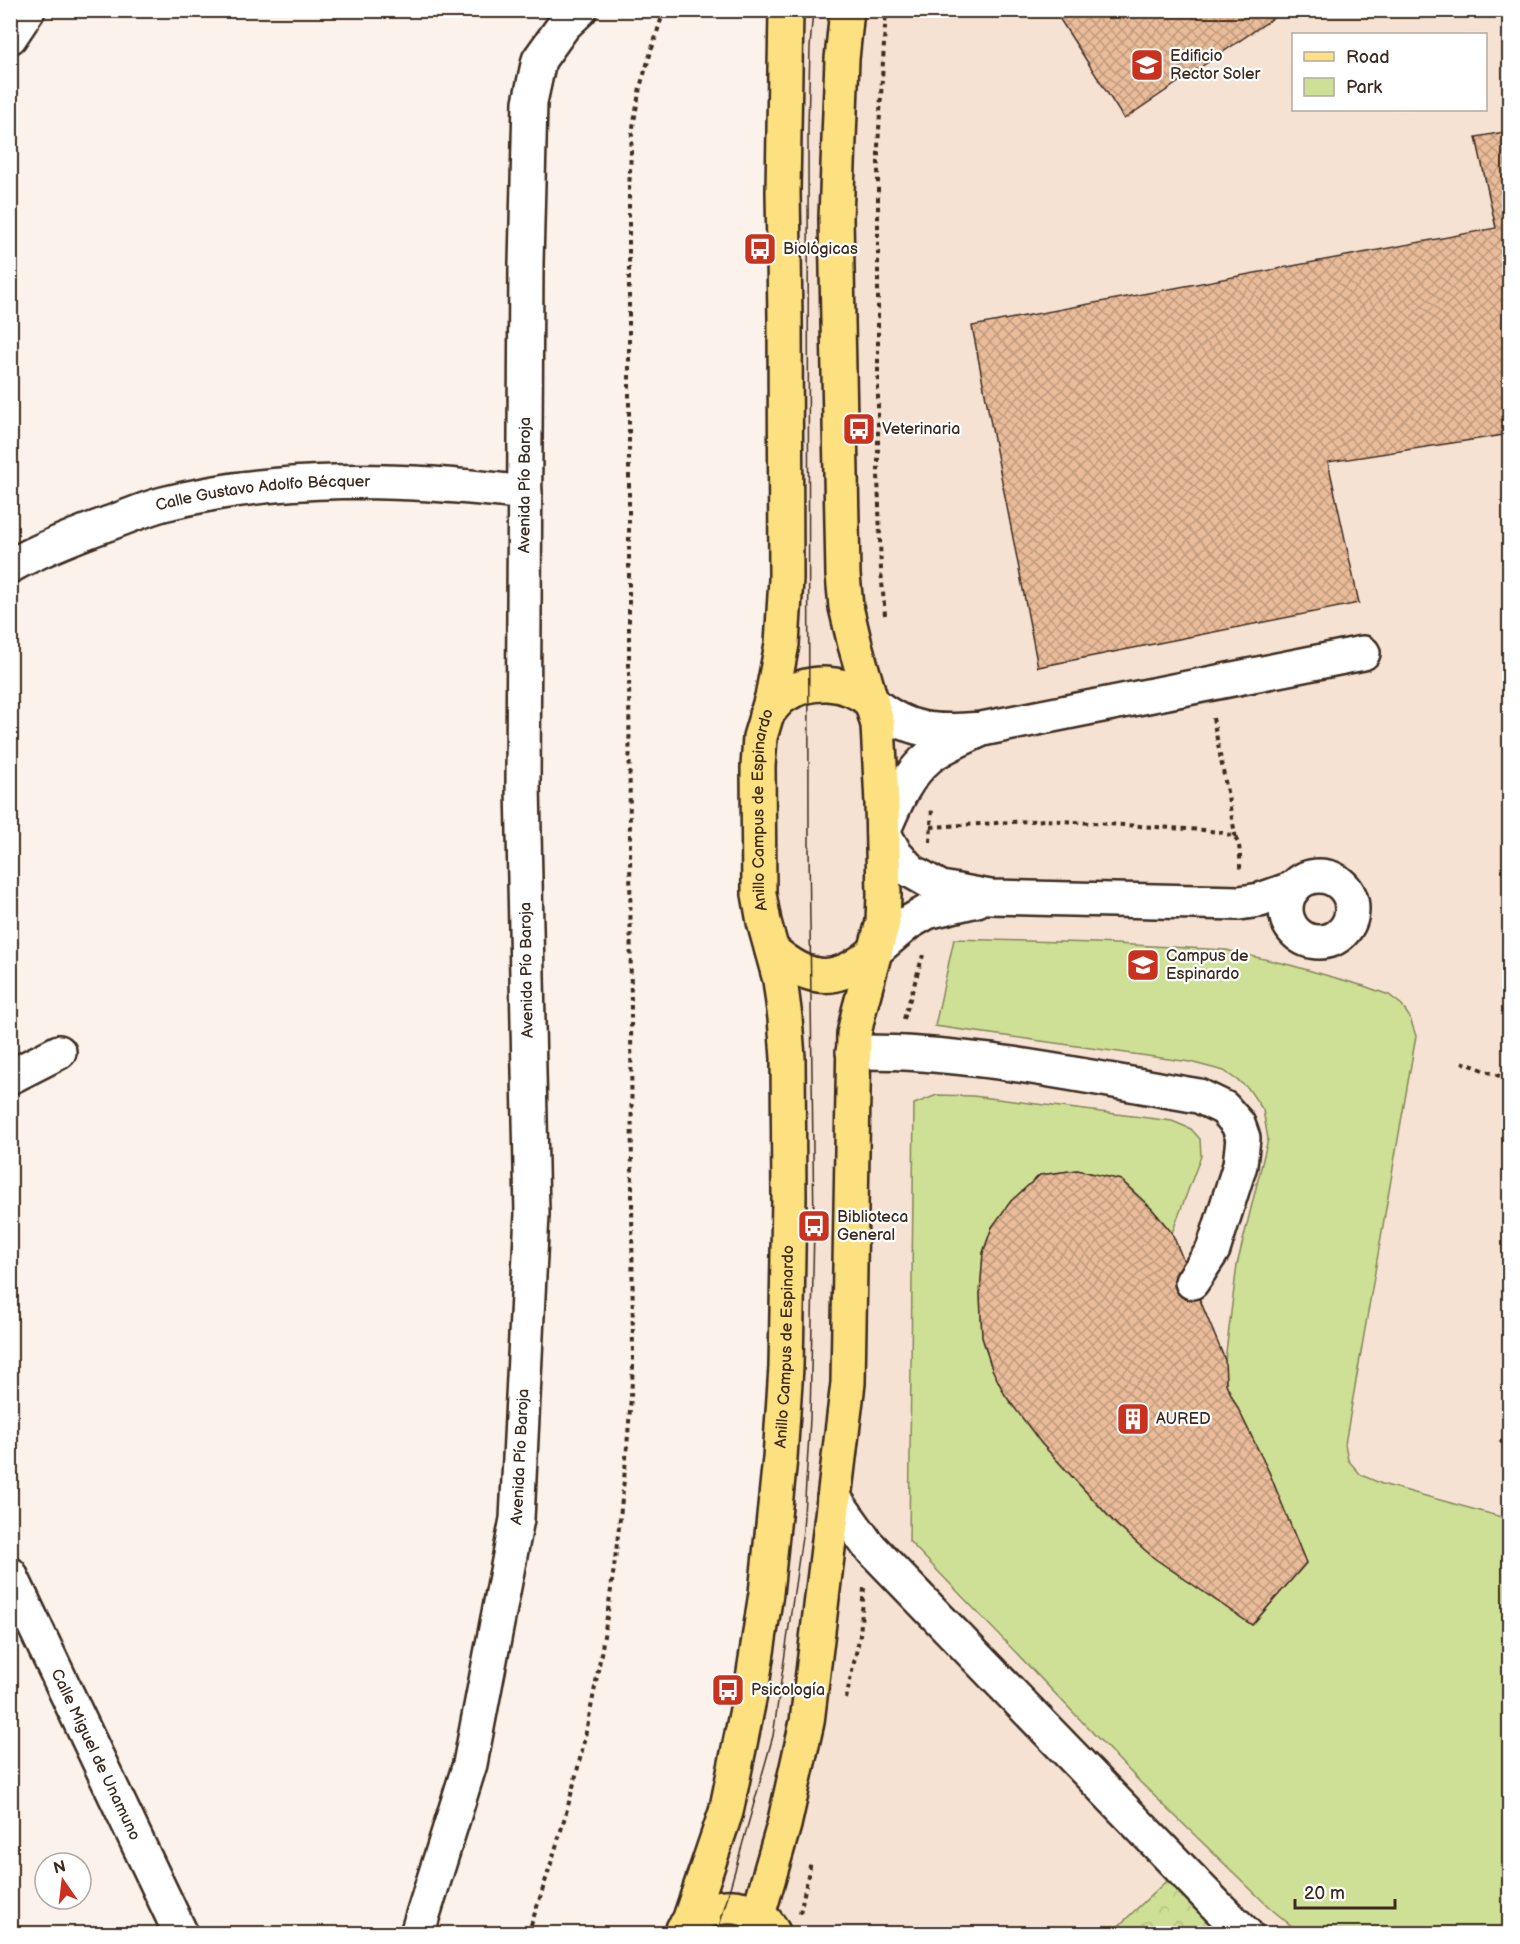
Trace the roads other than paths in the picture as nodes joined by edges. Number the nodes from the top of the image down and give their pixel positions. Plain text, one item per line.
1 (28, 10) edge
2 (580, 10) edge
3 (786, 10) edge
4 (847, 10) edge
5 (10, 37) edge
6 (525, 493) junction
7 (10, 566) edge
8 (1364, 653) dead end
9 (871, 702) junction
10 (769, 706) junction
11 (982, 729) junction
12 (882, 832) junction
13 (1294, 888) junction
14 (990, 897) junction
15 (1239, 903) junction
16 (1293, 930) junction
17 (876, 950) junction
18 (776, 965) junction
19 (59, 1052) dead end
20 (854, 1052) junction
21 (10, 1077) edge
22 (1192, 1282) dead end
23 (834, 1498) junction
24 (10, 1574) edge
25 (685, 1927) edge
26 (770, 1928) edge
27 (181, 1934) edge
28 (417, 1934) edge
29 (1246, 1934) edge

1 - 5 street
2 - 6 street, Avenida Pío Baroja
3 - 10 main road, Anillo Campus de Espinardo
4 - 9 main road, Anillo Campus de Espinardo
6 - 7 street, Calle Gustavo Adolfo Bécquer
6 - 28 street, Avenida Pío Baroja
8 - 11 street
9 - 10 main road
9 - 11 street
9 - 12 main road, Anillo Campus de Espinardo
10 - 18 main road, Anillo Campus de Espinardo
11 - 12 street
12 - 14 street
12 - 17 main road, Anillo Campus de Espinardo
13 - 15 street
13 - 16 street
13 - 16 street
14 - 15 street
14 - 17 street
15 - 16 street
17 - 18 main road
17 - 20 main road, Anillo Campus de Espinardo
18 - 25 main road, Anillo Campus de Espinardo
19 - 21 street
20 - 22 street
20 - 23 main road, Anillo Campus de Espinardo
23 - 26 main road, Anillo Campus de Espinardo
23 - 29 street
24 - 27 street, Calle Miguel de Unamuno
25 - 26 main road, Anillo Campus de Espinardo

